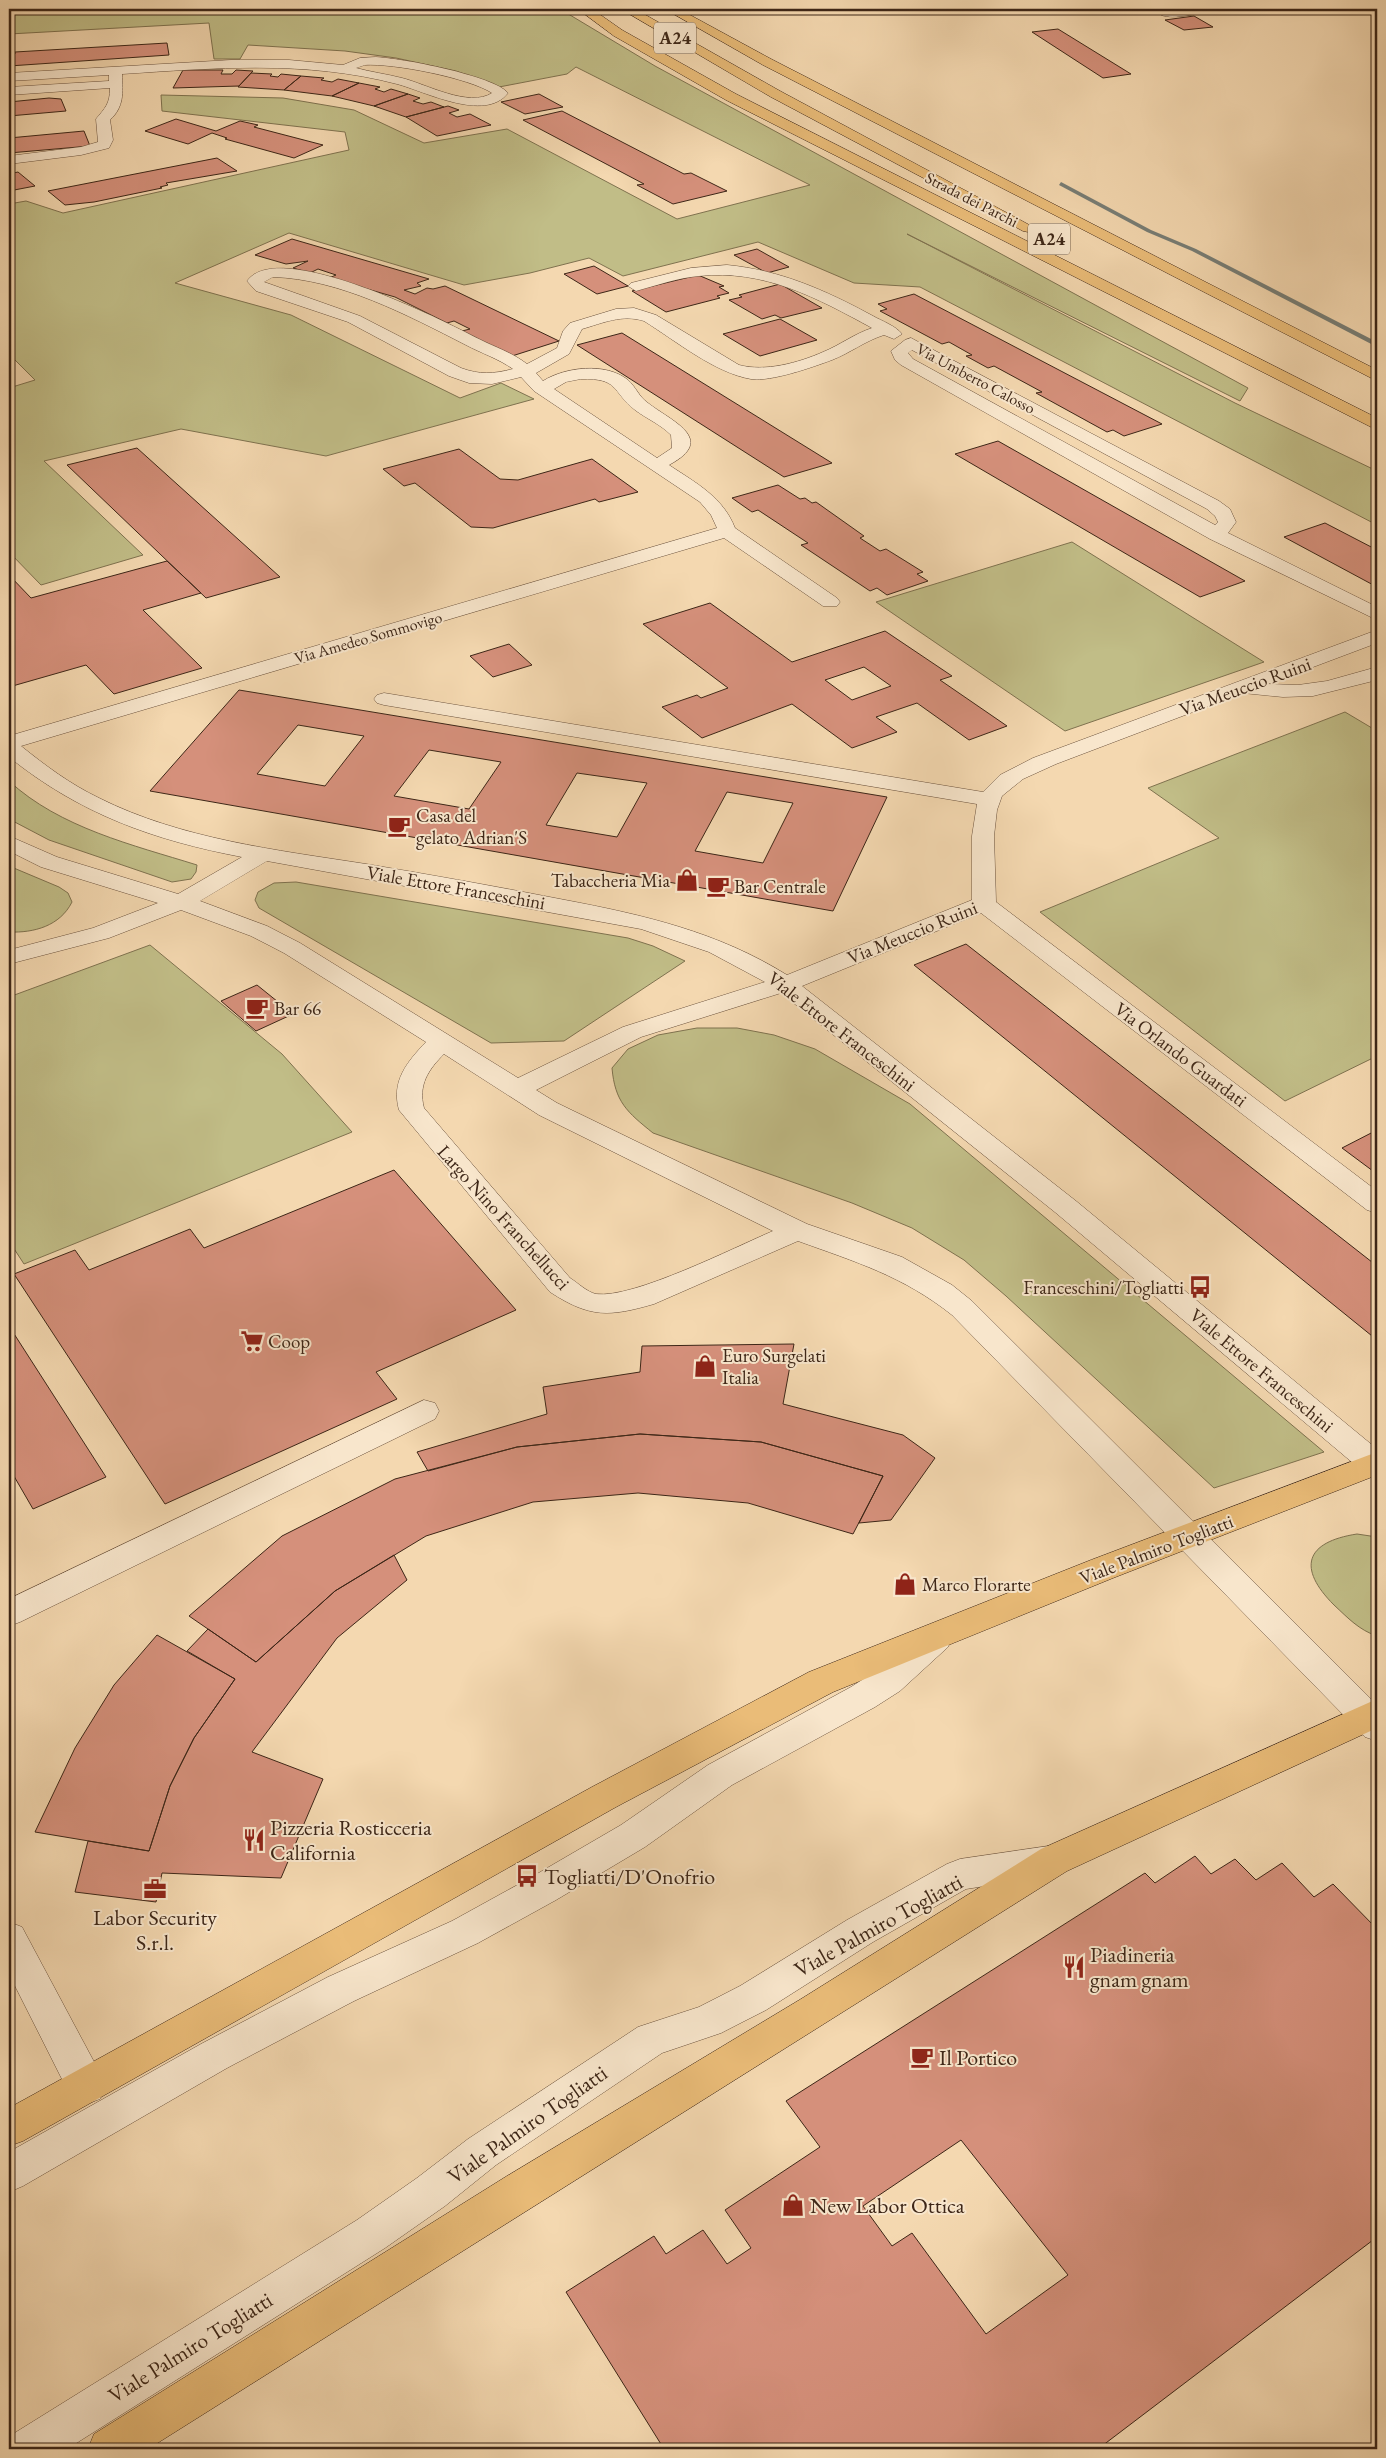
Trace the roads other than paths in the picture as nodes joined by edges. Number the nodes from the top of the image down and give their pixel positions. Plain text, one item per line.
1 (584, 9) edge
2 (600, 9) edge
3 (627, 9) edge
4 (671, 9) edge
5 (1202, 9) edge
6 (1166, 14) dead end
7 (723, 67) junction
8 (346, 70) junction
9 (9, 77) edge
10 (115, 77) junction
11 (9, 91) edge
12 (9, 160) edge
13 (1044, 236) dead end
14 (636, 286) dead end
15 (885, 329) junction
16 (1308, 340) junction
17 (911, 343) junction
18 (1377, 370) edge
19 (526, 371) junction
20 (1377, 376) edge
21 (544, 389) junction
22 (1377, 425) edge
23 (1091, 440) junction
24 (1064, 449) junction
25 (657, 465) junction
26 (727, 531) junction
27 (1218, 535) junction
28 (830, 602) dead end
29 (1377, 614) edge
30 (1377, 636) edge
31 (1377, 673) edge
32 (1240, 688) junction
33 (384, 700) dead end
34 (9, 743) edge
35 (9, 747) edge
36 (990, 800) junction
37 (9, 843) edge
38 (263, 854) junction
39 (181, 902) junction
40 (984, 904) junction
41 (9, 957) edge
42 (785, 984) junction
43 (442, 1041) junction
44 (516, 1089) junction
45 (1377, 1204) edge
46 (797, 1231) junction
47 (424, 1411) dead end
48 (1376, 1464) edge
49 (1189, 1537) junction
50 (9, 1613) edge
51 (936, 1638) junction
52 (1374, 1719) edge
53 (1054, 1860) junction
54 (9, 1938) edge
55 (86, 2086) junction
56 (9, 2128) edge
57 (9, 2173) edge
58 (28, 2449) edge
59 (109, 2449) edge

1 - 22 main road
2 - 7 main road
3 - 7 main road, Strada dei Parchi / A24
4 - 16 main road, Strada dei Parchi / A24
5 - 6 street
7 - 13 main road, Strada dei Parchi / A24
8 - 8 street
8 - 10 street
9 - 10 street
10 - 11 street
10 - 12 street
14 - 15 street
15 - 17 street
15 - 19 street
16 - 18 main road
16 - 20 main road, Strada dei Parchi / A24
17 - 23 street, Via Umberto Calosso
17 - 24 street, Via Umberto Calosso
19 - 19 street
19 - 21 street
21 - 25 street
21 - 25 street
23 - 24 street
23 - 27 street, Via Umberto Calosso
24 - 27 street, Via Umberto Calosso
25 - 26 street
26 - 28 street
26 - 34 street, Via Amedeo Sommovigo
27 - 29 street, Via Umberto Calosso
30 - 32 street, Via Meuccio Ruini
31 - 32 street
32 - 36 street, Via Meuccio Ruini
33 - 36 street
35 - 38 street, Viale Ettore Franceschini
36 - 40 street, Via Meuccio Ruini
37 - 39 street
38 - 39 street
38 - 42 street, Viale Ettore Franceschini
39 - 41 street
39 - 43 street
40 - 42 street, Via Meuccio Ruini
40 - 45 street, Via Orlando Guardati
42 - 44 street, Via Meuccio Ruini
42 - 48 street, Viale Ettore Franceschini
43 - 44 street
43 - 46 street, Largo Nino Franchellucci
44 - 46 street
46 - 49 street
47 - 50 street
48 - 49 main road, Viale Palmiro Togliatti
49 - 51 main road, Viale Palmiro Togliatti
49 - 52 street
51 - 55 main road, Viale Palmiro Togliatti
51 - 57 street, Viale Palmiro Togliatti
52 - 53 main road, Viale Palmiro Togliatti
53 - 58 street, Viale Palmiro Togliatti
53 - 59 main road, Viale Palmiro Togliatti
54 - 55 street
55 - 56 main road, Viale Palmiro Togliatti

